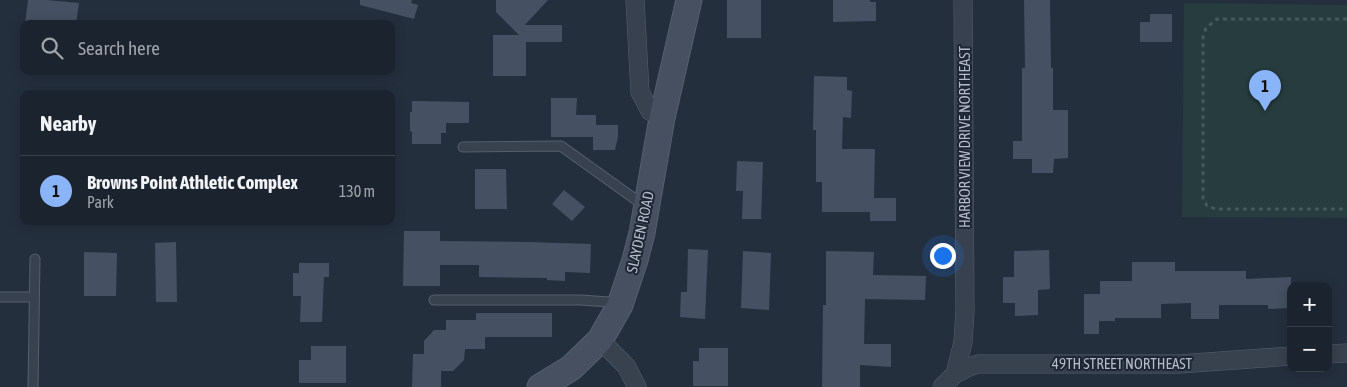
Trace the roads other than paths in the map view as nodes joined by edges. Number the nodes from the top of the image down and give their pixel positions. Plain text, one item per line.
1 (635, 0) edge
2 (689, 0) edge
3 (963, 0) edge
4 (662, 118) junction
5 (463, 147) dead end
6 (647, 203) junction
7 (35, 259) dead end
8 (0, 297) edge
9 (33, 297) junction
10 (434, 300) dead end
11 (620, 305) junction
12 (600, 340) junction
13 (1347, 353) edge
14 (1332, 354) edge
15 (1287, 356) edge
16 (955, 374) junction
17 (33, 387) edge
18 (540, 387) edge
19 (637, 387) edge
20 (942, 387) edge

1 - 4 street
2 - 4 street, SLAYDEN ROAD
3 - 16 street, HARBOR VIEW DRIVE NORTHEAST
4 - 6 street, SLAYDEN ROAD
5 - 6 lane
6 - 11 street, SLAYDEN ROAD
7 - 9 lane
8 - 9 lane
9 - 17 lane
10 - 11 lane
11 - 12 street, SLAYDEN ROAD
12 - 18 street, SLAYDEN ROAD
12 - 19 street
13 - 14 street
15 - 16 street, 49TH STREET NORTHEAST
16 - 20 street

